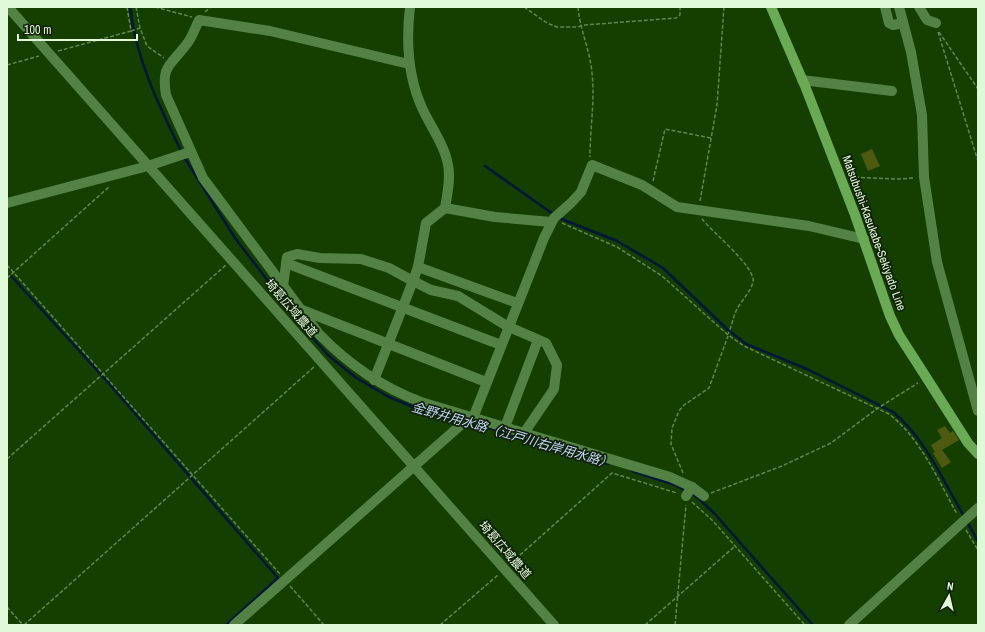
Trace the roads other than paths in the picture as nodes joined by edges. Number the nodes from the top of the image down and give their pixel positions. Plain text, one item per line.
1 (8, 7) edge
2 (410, 7) edge
3 (771, 7) edge
4 (885, 7) edge
5 (899, 7) edge
6 (919, 7) edge
7 (903, 23) junction
8 (936, 26) road end
9 (409, 64) junction
10 (802, 80) junction
11 (892, 91) dead end
12 (190, 152) junction
13 (148, 166) junction
14 (7, 203) edge
15 (445, 208) junction
16 (554, 218) junction
17 (864, 238) junction
18 (286, 263) junction
19 (418, 267) junction
20 (413, 281) junction
21 (283, 286) junction
22 (517, 303) junction
23 (403, 307) junction
24 (301, 310) junction
25 (507, 326) junction
26 (538, 340) junction
27 (389, 344) junction
28 (501, 345) junction
29 (374, 380) junction
30 (486, 382) junction
31 (978, 411) edge
32 (467, 419) junction
33 (504, 427) junction
34 (524, 433) junction
35 (978, 454) edge
36 (414, 466) junction
37 (688, 485) junction
38 (686, 496) road end
39 (704, 496) road end
40 (978, 508) edge
41 (234, 625) edge
42 (554, 625) edge
43 (849, 625) edge

1 - 13 street, 埼葛広域農道
2 - 9 street
3 - 10 main road, Matsubushi-Kasukabe-Sekiyado Line
4 - 7 street
5 - 7 street
6 - 8 street
7 - 31 street
9 - 12 street
9 - 15 street
10 - 11 street
10 - 17 main road, Matsubushi-Kasukabe-Sekiyado Line
12 - 13 street
12 - 21 street
13 - 14 street
13 - 36 street, 埼葛広域農道
15 - 16 street
15 - 19 street
16 - 17 street
16 - 22 street
17 - 35 main road, Matsubushi-Kasukabe-Sekiyado Line
18 - 20 street
18 - 21 street
18 - 23 street
19 - 20 street
19 - 22 street
20 - 23 street
20 - 25 street
21 - 24 street
22 - 25 street
23 - 27 street
23 - 28 street
24 - 27 street
24 - 29 street
25 - 26 street
25 - 28 street
26 - 33 street
26 - 34 street
27 - 29 street
27 - 30 street
28 - 30 street
29 - 32 street
30 - 32 street
32 - 33 street
32 - 36 street
33 - 34 street
34 - 37 street
36 - 41 street
36 - 42 street, 埼葛広域農道
37 - 38 street
37 - 39 street
40 - 43 street

